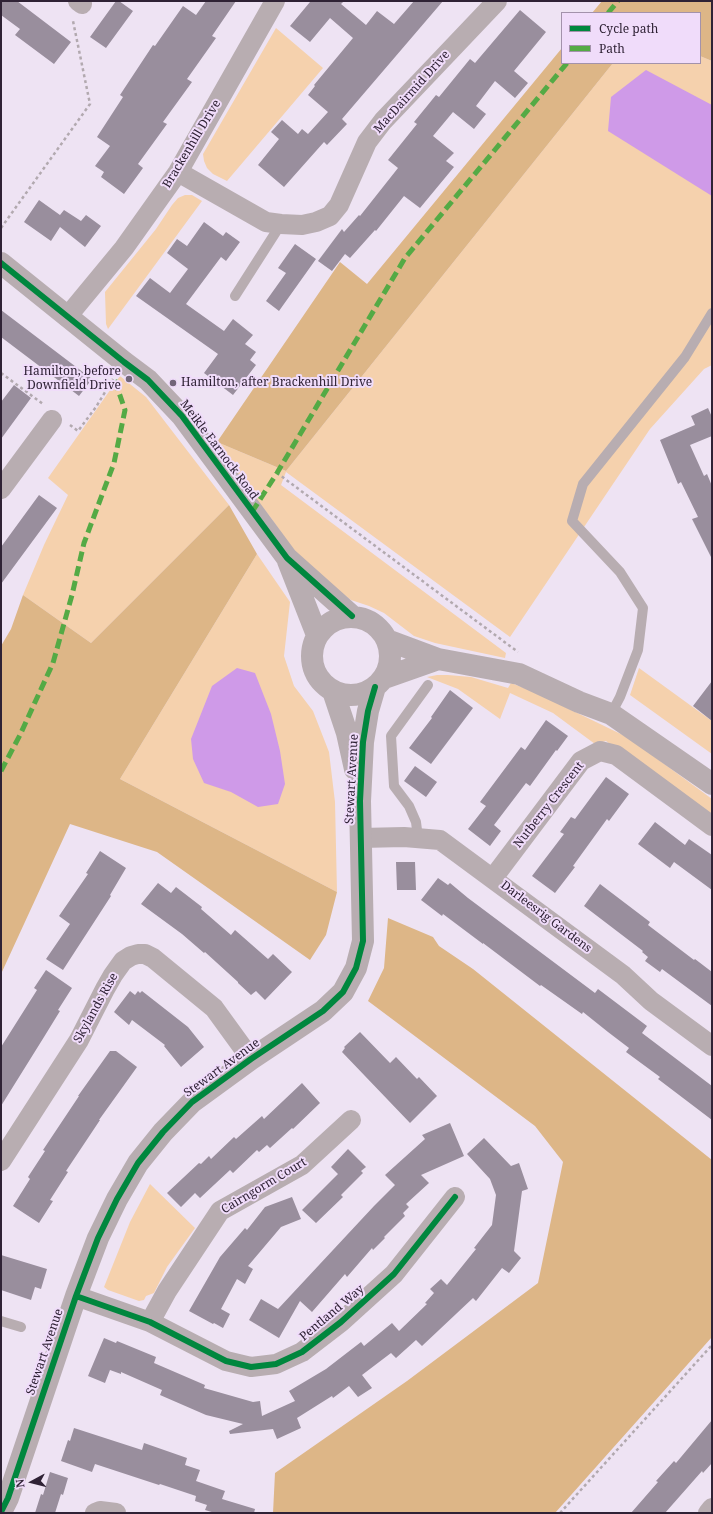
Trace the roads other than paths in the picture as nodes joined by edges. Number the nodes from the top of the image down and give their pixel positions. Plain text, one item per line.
1 (275, 1) edge
2 (497, 1) edge
3 (178, 172) junction
4 (281, 224) junction
5 (1, 263) edge
6 (235, 296) dead end
7 (712, 313) edge
8 (67, 317) junction
9 (54, 417) road end
10 (1, 489) edge
11 (287, 558) junction
12 (352, 616) junction
13 (317, 635) junction
14 (387, 640) junction
15 (438, 659) junction
16 (379, 682) junction
17 (428, 685) dead end
18 (333, 691) junction
19 (611, 714) junction
20 (712, 784) edge
21 (360, 802) junction
22 (712, 826) edge
23 (361, 838) junction
24 (418, 838) junction
25 (493, 878) junction
26 (712, 1046) edge
27 (251, 1059) junction
28 (351, 1120) dead end
29 (1, 1161) edge
30 (455, 1197) dead end
31 (76, 1296) junction
32 (1, 1321) edge
33 (150, 1322) junction
34 (21, 1327) dead end
35 (712, 1508) edge
36 (1, 1512) edge
37 (95, 1513) edge
38 (116, 1513) edge
39 (708, 1513) edge

1 - 3 street, Brackenhill Drive
2 - 4 street, MacDairmid Drive
3 - 4 street, MacDairmid Drive
3 - 8 street, Brackenhill Drive
4 - 6 lane
5 - 8 street, Meikle Earnock Road
7 - 19 lane
8 - 11 street, Meikle Earnock Road
9 - 10 street
11 - 12 street, Meikle Earnock Road
11 - 13 street, Meikle Earnock Road
12 - 13 street
12 - 14 street
13 - 18 street
14 - 15 street
14 - 16 street
15 - 16 street
15 - 19 street
16 - 18 street
16 - 21 street, Stewart Avenue
17 - 24 lane
18 - 21 street, Stewart Avenue
19 - 20 street
21 - 23 street, Stewart Avenue
22 - 25 street, Nutberry Crescent
23 - 24 street, Darleesrig Gardens
23 - 27 street, Stewart Avenue
24 - 25 street, Darleesrig Gardens
25 - 26 street, Darleesrig Gardens
27 - 29 street, Skylands Rise
27 - 31 street, Stewart Avenue
28 - 33 street, Cairngorm Court
30 - 33 street, Pentland Way
31 - 33 street, Pentland Way
31 - 36 street, Stewart Avenue
32 - 34 lane
35 - 39 street
37 - 38 street

